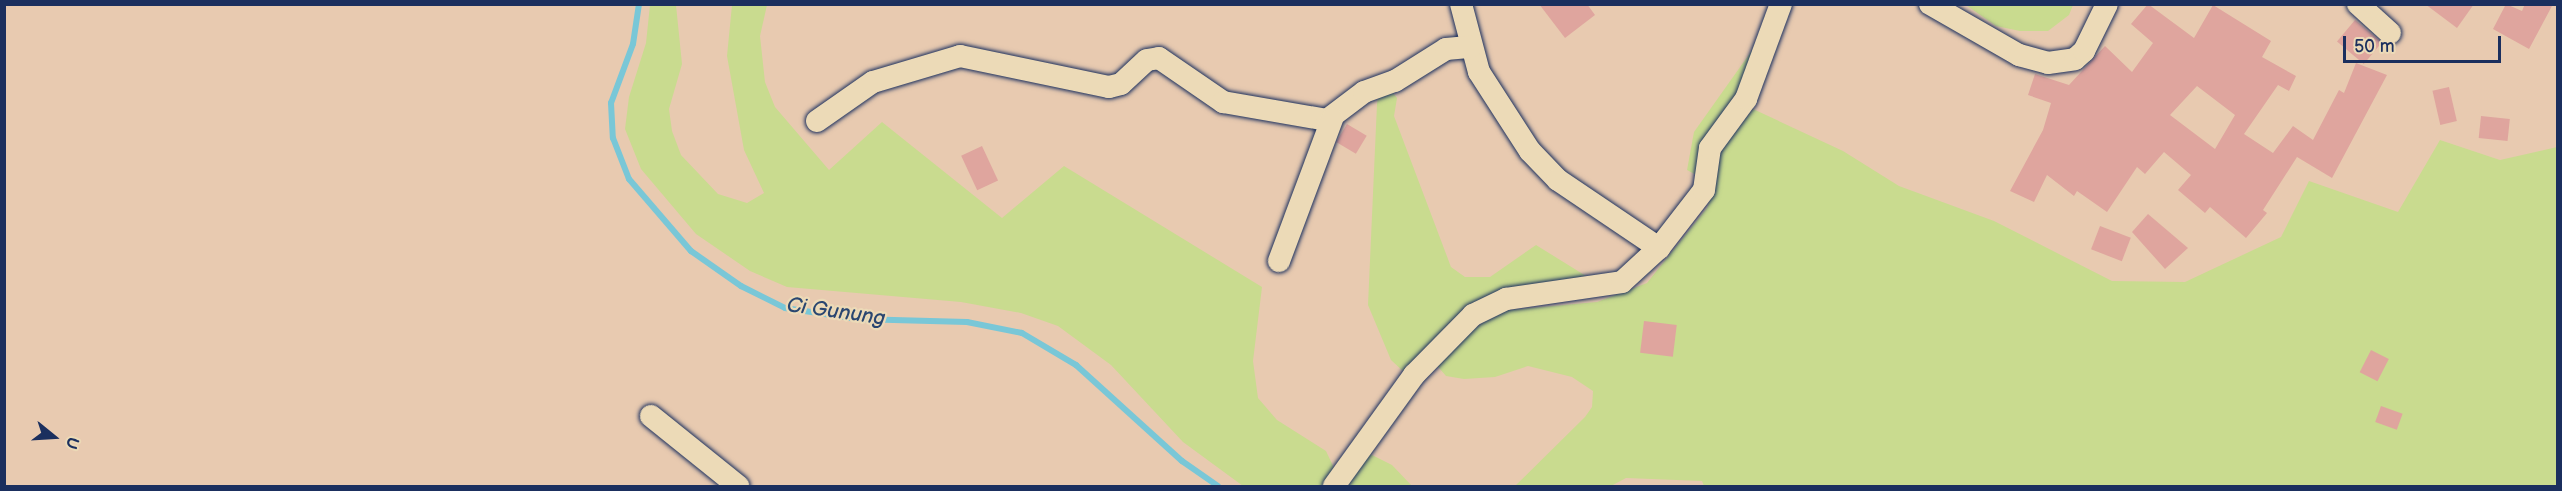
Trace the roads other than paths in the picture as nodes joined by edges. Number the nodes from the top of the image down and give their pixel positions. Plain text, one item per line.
1 (1461, 4) edge
2 (1781, 4) edge
3 (1930, 4) edge
4 (2107, 4) edge
5 (2358, 4) edge
6 (2390, 33) dead end
7 (1472, 46) junction
8 (1332, 119) junction
9 (817, 121) dead end
10 (1659, 248) junction
11 (1279, 261) dead end
12 (651, 416) dead end
13 (738, 486) edge
14 (1334, 486) edge

1 - 7 street
2 - 10 street
3 - 4 street
5 - 6 street
7 - 8 street
7 - 10 street
8 - 9 street
8 - 11 street
10 - 14 street
12 - 13 street

